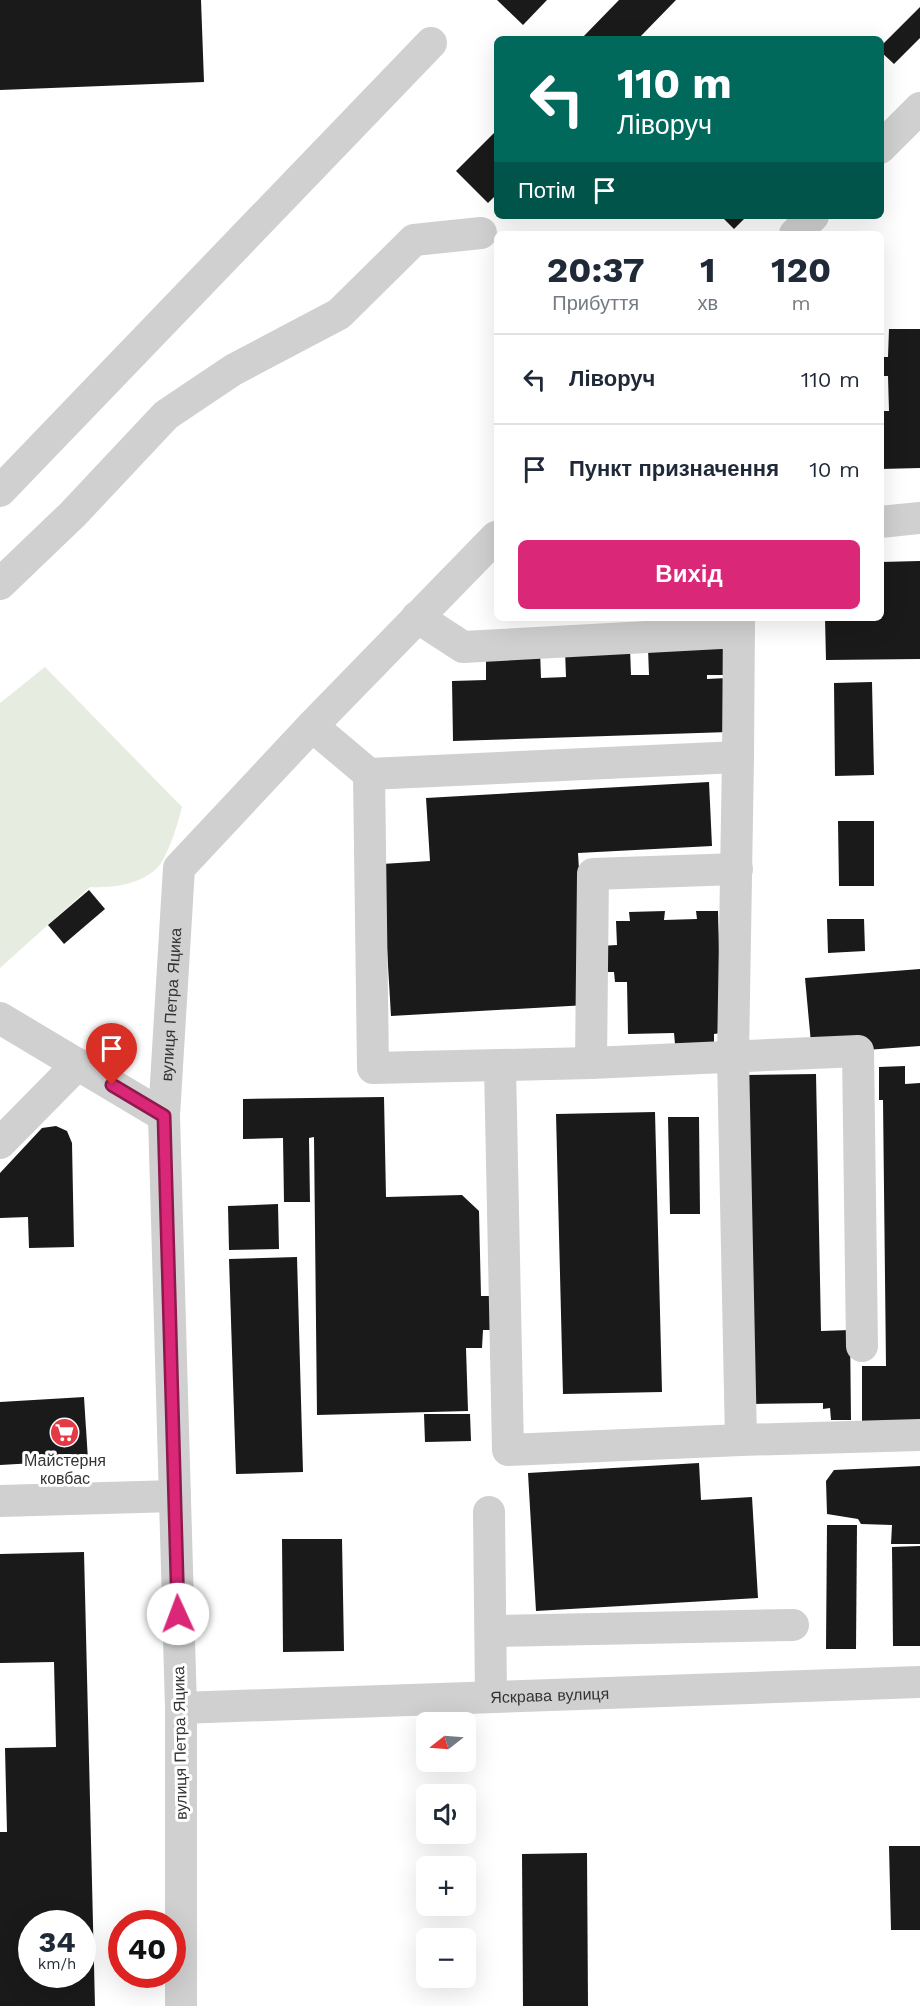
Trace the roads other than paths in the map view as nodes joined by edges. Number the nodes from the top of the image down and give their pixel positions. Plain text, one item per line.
1 (431, 43) dead end
2 (920, 108) edge
3 (884, 144) edge
4 (810, 219) edge
5 (798, 231) edge
6 (481, 233) dead end
7 (0, 491) edge
8 (920, 518) edge
9 (884, 522) edge
10 (494, 539) edge
11 (0, 584) edge
12 (417, 617) junction
13 (739, 625) edge
14 (312, 726) junction
15 (738, 757) junction
16 (369, 774) junction
17 (737, 869) junction
18 (0, 1018) edge
19 (733, 1057) junction
20 (591, 1063) junction
21 (78, 1064) junction
22 (500, 1066) junction
23 (164, 1116) junction
24 (0, 1143) edge
25 (862, 1346) dead end
26 (920, 1435) edge
27 (741, 1440) junction
28 (175, 1496) junction
29 (0, 1501) edge
30 (489, 1512) dead end
31 (793, 1625) dead end
32 (492, 1631) junction
33 (920, 1682) edge
34 (491, 1696) junction
35 (181, 1708) junction
36 (181, 2006) edge

1 - 7 street
2 - 3 street
4 - 5 street
6 - 11 street
8 - 9 street
10 - 12 street
12 - 13 street
12 - 14 street
13 - 15 street
14 - 16 street
14 - 23 street, вулиця Петра Яцика
15 - 16 street
15 - 17 street
16 - 22 street
17 - 19 street
17 - 20 street
18 - 21 street
19 - 20 street
19 - 25 street
19 - 27 street
20 - 22 street
21 - 23 street
21 - 24 street
22 - 27 street
23 - 28 street, вулиця Петра Яцика
26 - 27 street
28 - 29 street
28 - 35 street, вулиця Петра Яцика
30 - 32 street
31 - 32 street
32 - 34 street
33 - 34 street, Яскрава вулиця
34 - 35 street, Яскрава вулиця
35 - 36 street, вулиця Петра Яцика

